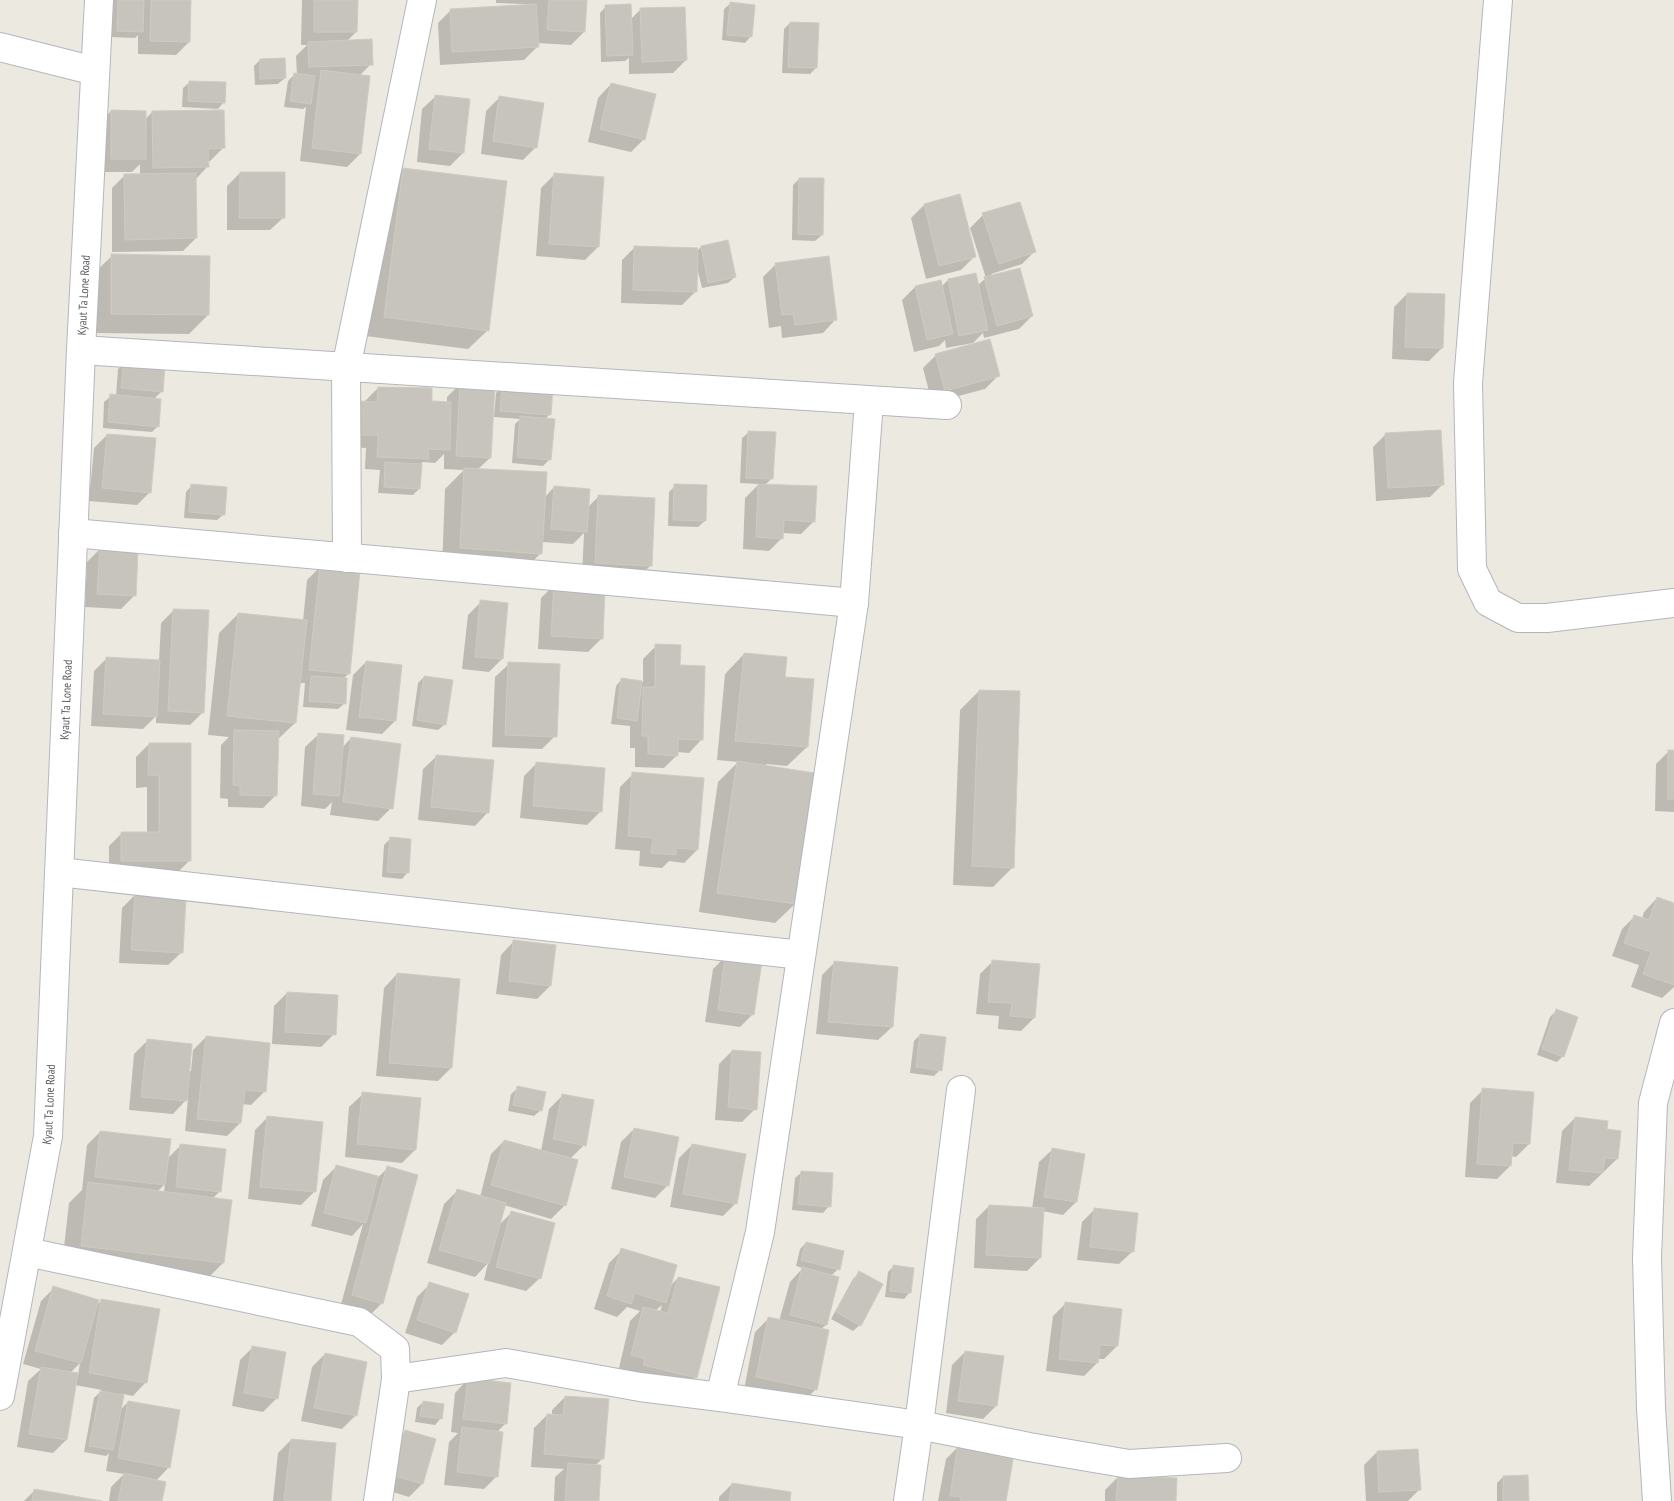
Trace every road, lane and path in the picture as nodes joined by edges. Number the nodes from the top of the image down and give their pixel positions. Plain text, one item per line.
1 (99, 0) edge
2 (422, 0) edge
3 (1498, 0) edge
4 (0, 47) edge
5 (95, 71) junction
6 (81, 350) junction
7 (346, 368) junction
8 (869, 401) junction
9 (947, 405) dead end
10 (73, 533) junction
11 (348, 558) junction
12 (854, 603) junction
13 (1674, 603) edge
14 (59, 872) junction
15 (801, 955) junction
16 (1674, 1023) edge
17 (961, 1090) dead end
18 (27, 1252) junction
19 (396, 1379) junction
20 (0, 1396) edge
21 (720, 1397) junction
22 (919, 1424) junction
23 (1227, 1458) dead end
24 (378, 1501) edge
25 (908, 1501) edge
26 (1657, 1501) edge

1 - 5 street, Kyaut Ta Lone Road
2 - 7 street
3 - 13 street
4 - 5 street
5 - 6 street, Kyaut Ta Lone Road
6 - 7 street
6 - 10 street, Kyaut Ta Lone Road
7 - 8 street
7 - 11 street
8 - 9 street
8 - 12 street
10 - 11 street
10 - 14 street, Kyaut Ta Lone Road
11 - 12 street
12 - 15 street
14 - 15 street
14 - 18 street, Kyaut Ta Lone Road
15 - 21 street
16 - 26 street
17 - 22 street
18 - 19 street
18 - 20 street, Kyaut Ta Lone Road
19 - 21 street
19 - 24 street
21 - 22 street
22 - 23 street
22 - 25 street

